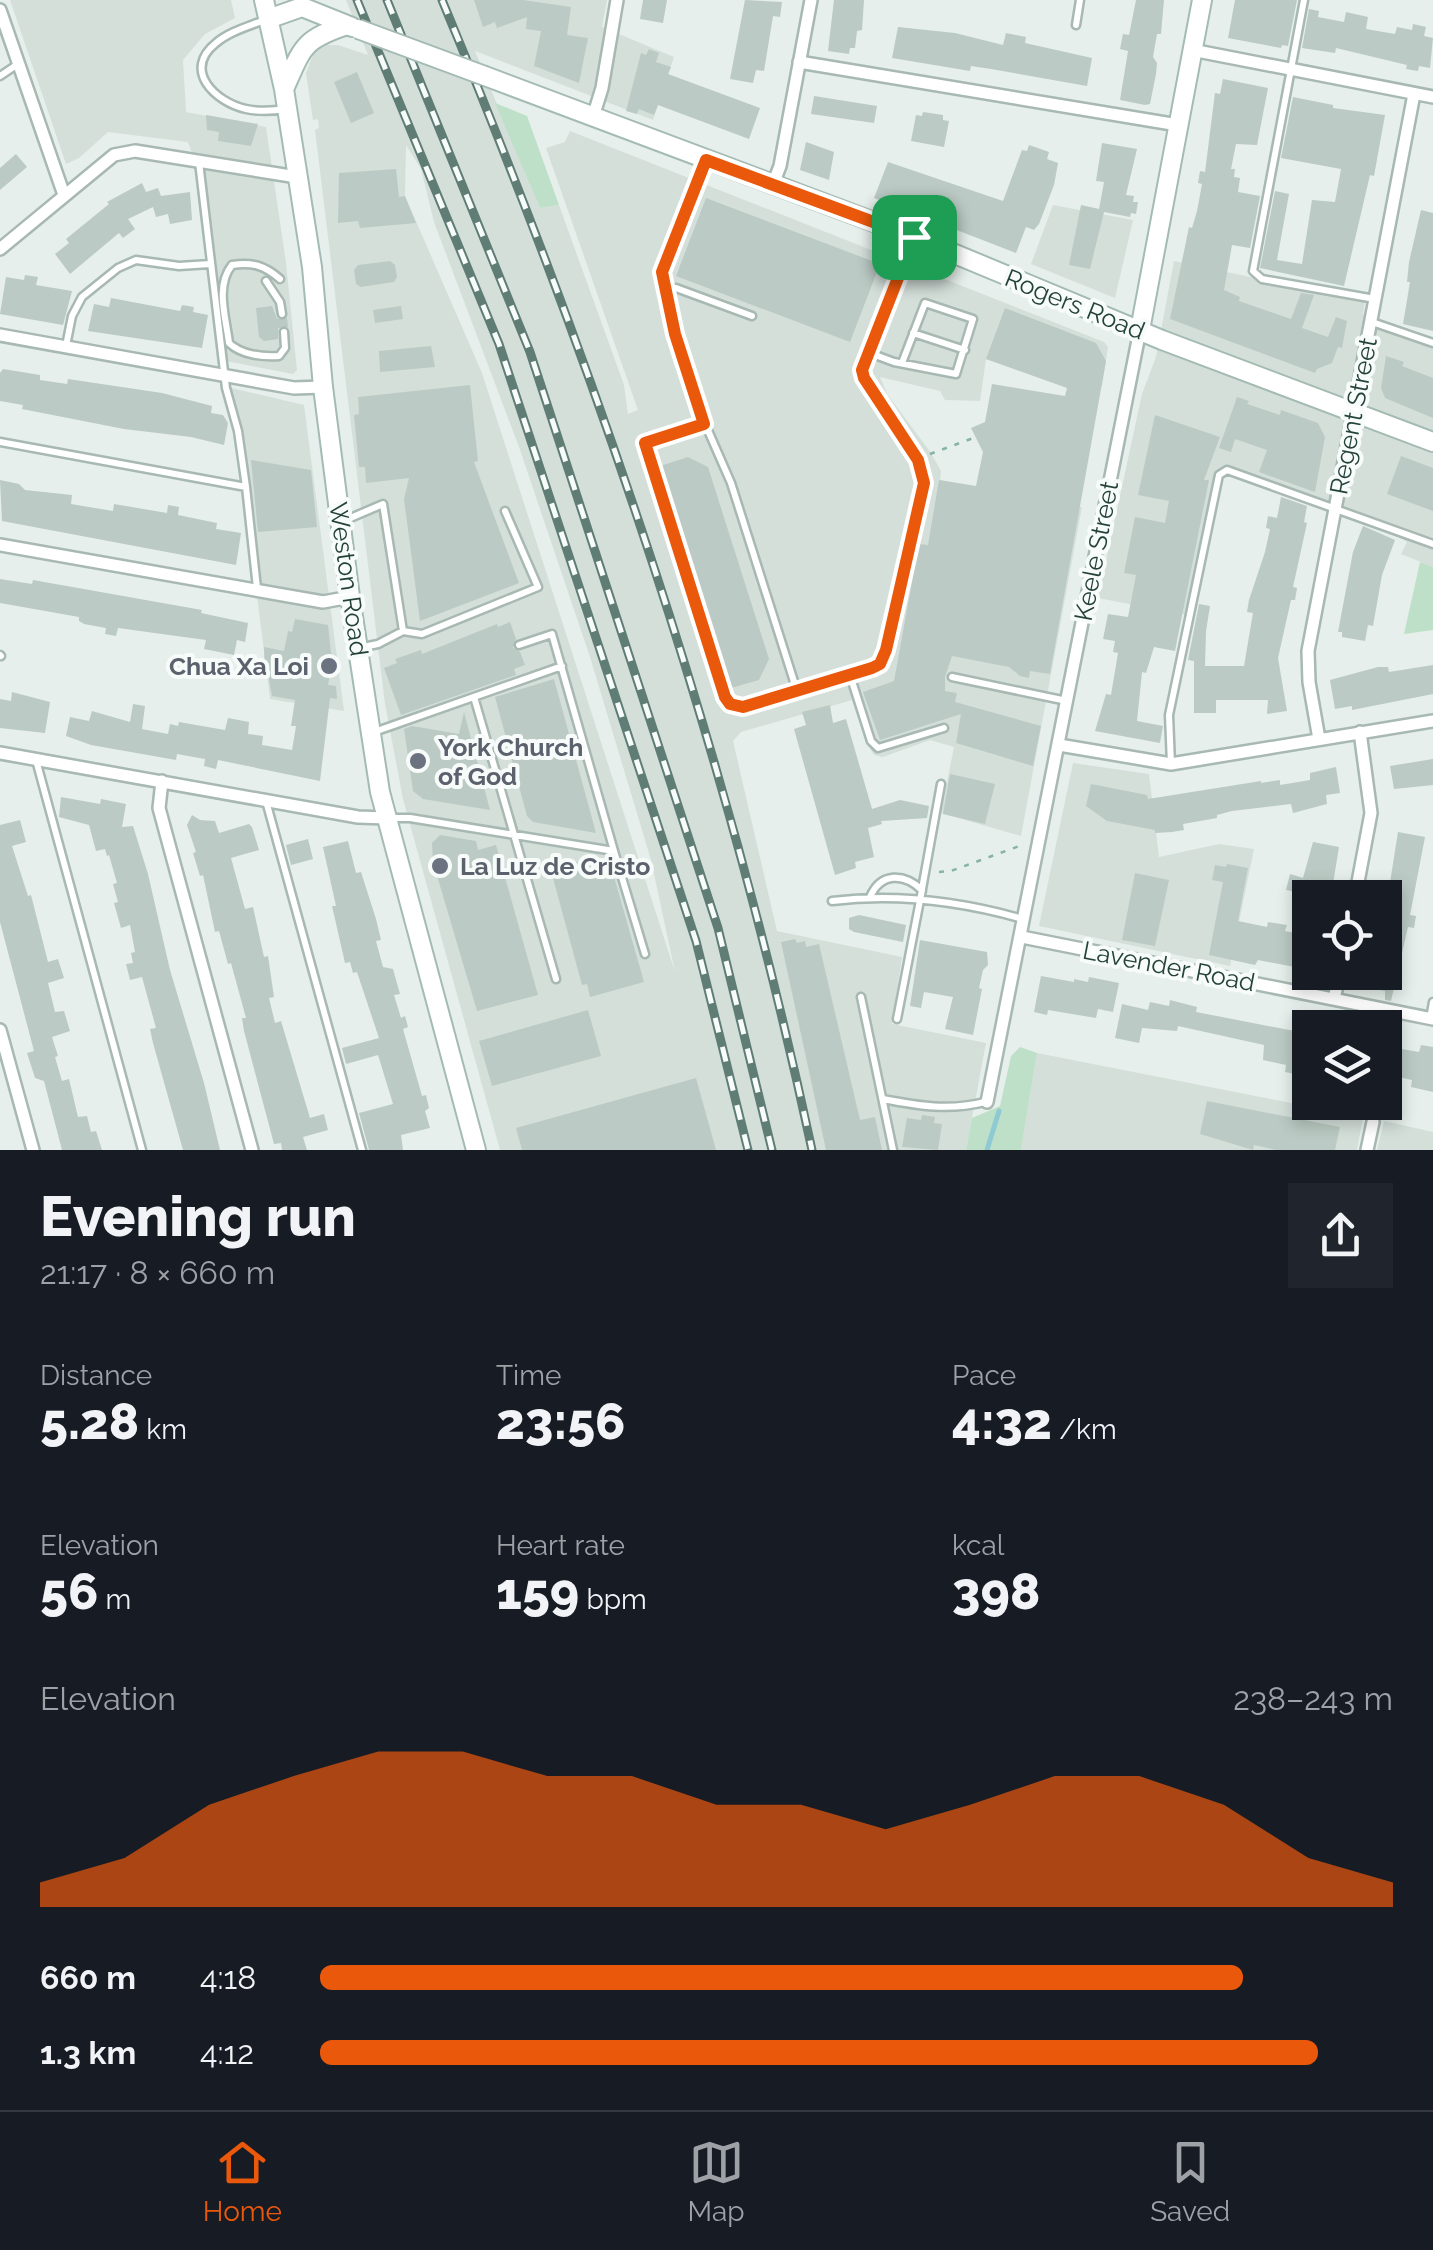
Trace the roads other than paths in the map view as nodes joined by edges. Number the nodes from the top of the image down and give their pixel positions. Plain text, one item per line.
1 (617, 0) edge
2 (810, 0) edge
3 (1080, 0) edge
4 (1202, 0) edge
5 (1304, 0) edge
6 (266, 9) edge
7 (0, 10) edge
8 (1076, 25) dead end
9 (352, 27) junction
10 (1192, 50) junction
11 (800, 62) junction
12 (18, 64) junction
13 (1290, 70) junction
14 (0, 76) edge
15 (284, 89) junction
16 (1414, 94) junction
17 (1433, 97) edge
18 (288, 109) junction
19 (593, 117) junction
20 (1178, 124) junction
21 (706, 160) junction
22 (199, 161) junction
23 (297, 177) junction
24 (773, 184) junction
25 (64, 195) junction
26 (914, 237) junction
27 (0, 249) edge
28 (210, 264) junction
29 (280, 279) dead end
30 (266, 281) dead end
31 (665, 288) junction
32 (1374, 299) junction
33 (282, 314) dead end
34 (752, 316) dead end
35 (1370, 322) junction
36 (1140, 330) junction
37 (284, 332) dead end
38 (914, 332) junction
39 (0, 336) edge
40 (1433, 343) edge
41 (66, 348) junction
42 (965, 350) junction
43 (867, 352) junction
44 (902, 363) junction
45 (225, 376) junction
46 (323, 388) junction
47 (1354, 412) junction
48 (704, 424) junction
49 (0, 442) edge
50 (1433, 442) edge
51 (246, 487) junction
52 (1335, 508) junction
53 (506, 511) dead end
54 (340, 522) junction
55 (1433, 544) edge
56 (0, 545) edge
57 (257, 590) junction
58 (350, 597) junction
59 (403, 631) junction
60 (519, 645) dead end
61 (359, 648) junction
62 (562, 666) junction
63 (850, 675) junction
64 (952, 677) dead end
65 (796, 690) junction
66 (474, 697) junction
67 (1068, 701) junction
68 (1433, 721) edge
69 (944, 728) dead end
70 (1360, 732) junction
71 (370, 733) junction
72 (1318, 739) junction
73 (1059, 744) junction
74 (0, 753) edge
75 (36, 759) junction
76 (1172, 764) junction
77 (162, 781) junction
78 (942, 784) dead end
79 (265, 800) junction
80 (386, 818) junction
81 (514, 834) junction
82 (614, 851) junction
83 (1358, 880) edge
84 (922, 894) junction
85 (870, 897) junction
86 (832, 900) dead end
87 (1025, 920) junction
88 (1022, 937) junction
89 (645, 954) dead end
90 (556, 979) dead end
91 (1336, 990) edge
92 (860, 997) dead end
93 (1334, 999) junction
94 (1433, 1002) edge
95 (1431, 1019) edge
96 (898, 1020) dead end
97 (0, 1030) edge
98 (883, 1099) junction
99 (986, 1102) joint
100 (1373, 1122) dead end
101 (32, 1150) edge
102 (142, 1150) edge
103 (252, 1150) edge
104 (362, 1150) edge
105 (476, 1150) edge
106 (894, 1150) edge
107 (1367, 1150) edge

1 - 19 street
2 - 11 street
3 - 8 lane
4 - 10 main road, Keele Street
5 - 13 lane
6 - 9 main road, Rogers Road
6 - 15 main road, Weston Road
6 - 18 lane
7 - 12 street
9 - 15 main road
9 - 19 main road, Rogers Road, bridge
10 - 13 street
10 - 20 main road, Keele Street
11 - 20 street
11 - 24 street
12 - 14 lane
12 - 25 street
13 - 16 street
13 - 32 lane
15 - 18 main road, Weston Road
16 - 17 street
16 - 32 street, Regent Street
18 - 23 main road, Weston Road
19 - 21 main road, Rogers Road
20 - 36 main road, Keele Street
21 - 24 main road, Rogers Road
21 - 31 lane
22 - 23 street
22 - 25 street
22 - 28 lane
23 - 46 main road, Weston Road
24 - 26 main road, Rogers Road
25 - 27 street
26 - 36 main road, Rogers Road
26 - 43 lane
28 - 41 lane
28 - 45 lane
29 - 37 lane
30 - 33 lane
31 - 34 lane
31 - 48 lane
32 - 35 street, Regent Street
35 - 40 lane
35 - 47 street, Regent Street
36 - 47 main road, Rogers Road
36 - 67 street, Keele Street
38 - 42 lane
38 - 42 lane
38 - 44 lane
39 - 41 street
41 - 45 street
42 - 44 lane
43 - 44 lane
43 - 63 lane
45 - 46 street
45 - 51 lane
46 - 54 main road, Weston Road
47 - 50 main road, Rogers Road
47 - 52 street, Regent Street
48 - 65 lane
48 - 65 lane
49 - 51 lane
51 - 57 lane
52 - 55 lane
52 - 72 street, Regent Street
52 - 76 lane
53 - 59 lane
54 - 58 main road, Weston Road
54 - 59 lane
56 - 57 street
57 - 58 street
58 - 61 main road, Weston Road
59 - 61 lane
60 - 62 lane
61 - 71 main road, Weston Road
62 - 66 lane
62 - 82 lane
63 - 65 lane
63 - 69 lane
64 - 67 lane
66 - 71 lane
66 - 81 lane
67 - 73 street, Keele Street
68 - 70 street
70 - 72 street
70 - 83 street
71 - 80 main road, Weston Road
72 - 76 street
73 - 76 street
73 - 87 street, Keele Street
74 - 75 street
75 - 77 street
75 - 102 lane
77 - 79 street
77 - 103 street
78 - 84 lane
79 - 80 street
79 - 104 lane
80 - 81 lane
80 - 105 main road, Weston Road
81 - 82 lane
81 - 90 lane
82 - 89 lane
84 - 85 lane
84 - 85 lane
84 - 87 lane
84 - 96 lane
85 - 86 lane
87 - 88 street, Keele Street
88 - 93 street, Lavender Road
88 - 99 street, Keele Street
91 - 93 street
92 - 98 lane
93 - 95 street, Lavender Road
94 - 95 lane
97 - 101 street
98 - 99 lane
98 - 106 lane
100 - 107 street

